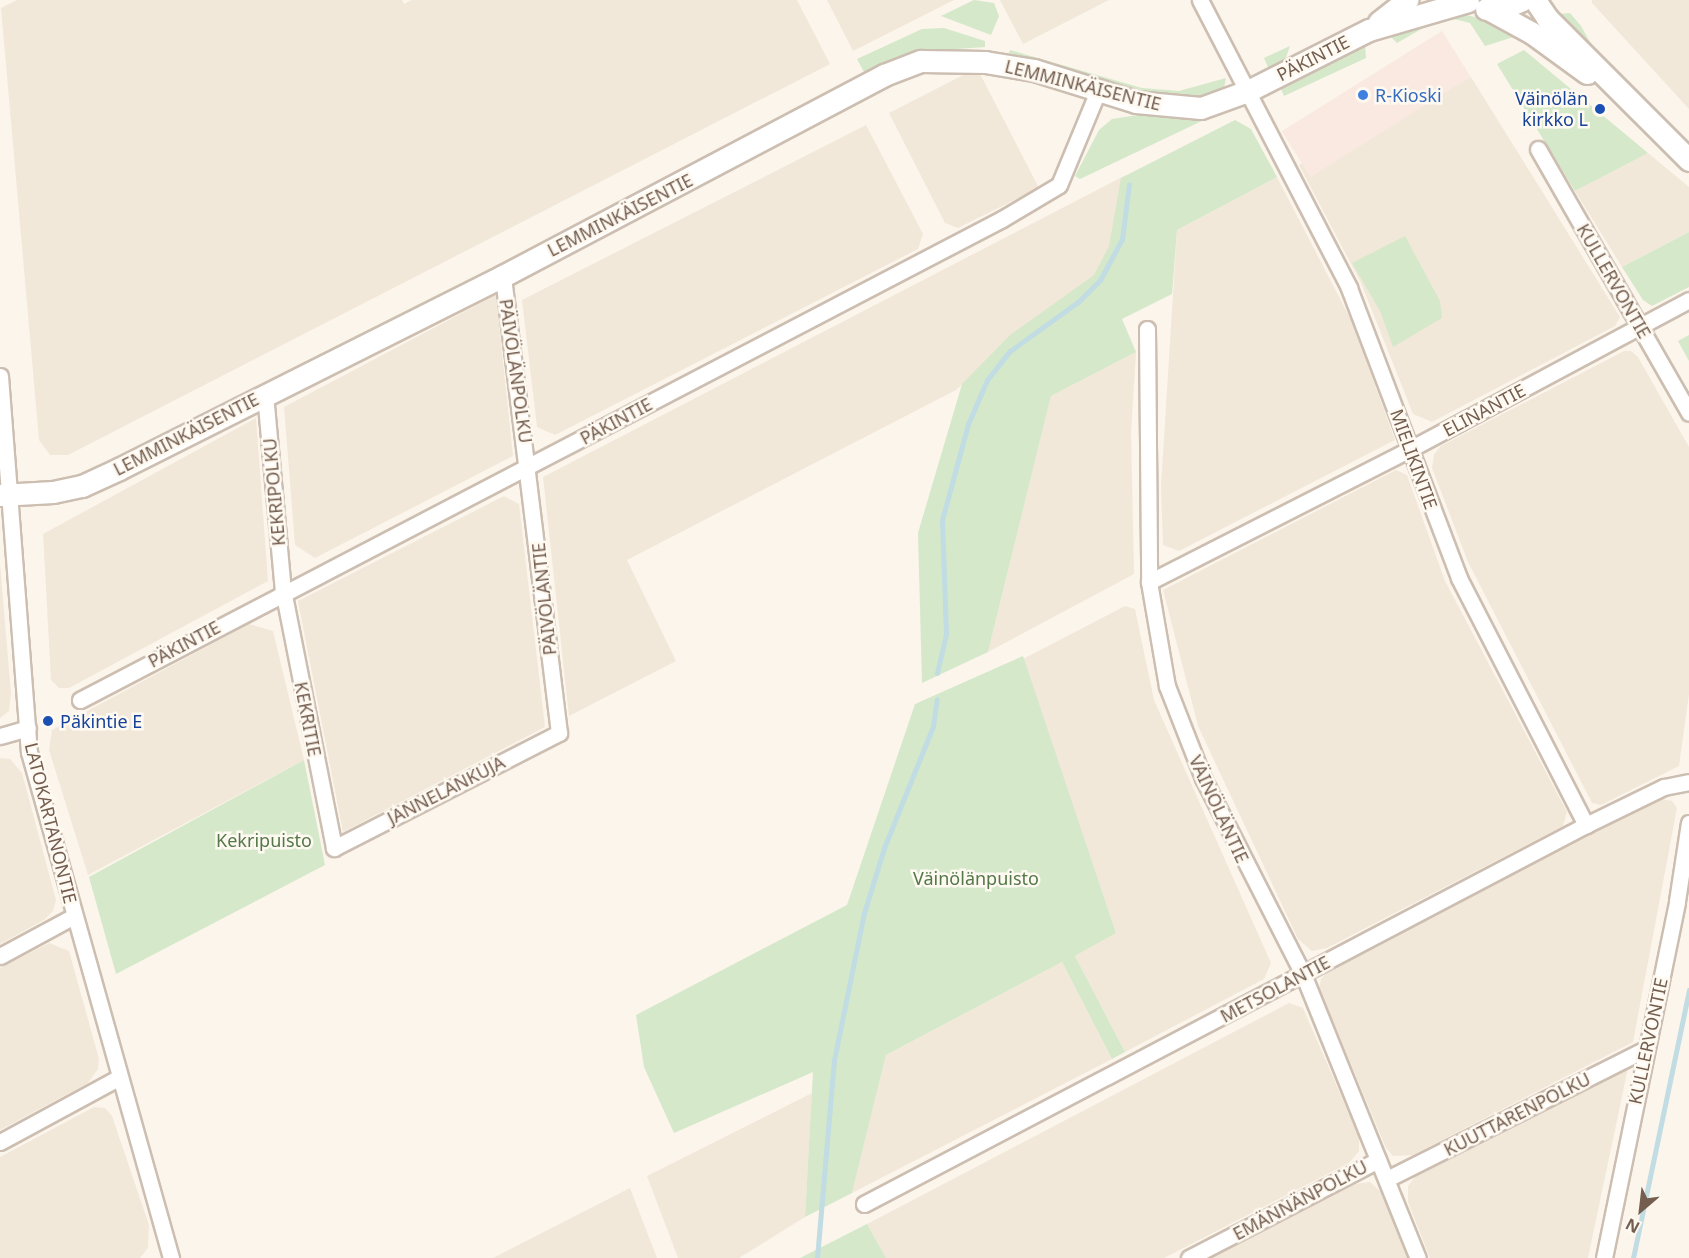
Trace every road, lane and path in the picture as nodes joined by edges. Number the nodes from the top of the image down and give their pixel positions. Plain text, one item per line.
1 (1200, 0) edge
2 (1407, 0) edge
3 (1522, 0) edge
4 (1535, 0) edge
5 (1468, 1) edge
6 (1490, 10) junction
7 (1369, 30) junction
8 (1252, 88) junction
9 (1098, 91) junction
10 (1638, 110) junction
11 (1538, 149) dead end
12 (1689, 160) edge
13 (503, 276) junction
14 (1689, 300) edge
15 (1641, 327) junction
16 (1148, 329) dead end
17 (0, 376) edge
18 (265, 394) junction
19 (1689, 413) edge
20 (1410, 449) junction
21 (529, 466) junction
22 (5, 495) edge
23 (1149, 582) junction
24 (283, 590) junction
25 (80, 700) dead end
26 (28, 728) junction
27 (559, 733) joint
28 (0, 736) edge
29 (1689, 782) edge
30 (1689, 823) edge
31 (1586, 825) junction
32 (334, 848) joint
33 (74, 916) junction
34 (0, 956) edge
35 (1303, 974) junction
36 (1646, 1049) junction
37 (118, 1078) junction
38 (0, 1142) edge
39 (1378, 1160) junction
40 (1387, 1179) junction
41 (864, 1204) dead end
42 (171, 1258) edge
43 (1190, 1258) edge
44 (1418, 1258) edge
45 (1604, 1258) edge

1 - 8 street, MIELIKINTIE
2 - 7 street, PÄKINTIE
3 - 6 street
4 - 10 street
5 - 6 street
5 - 7 street, PÄKINTIE
6 - 10 street
7 - 8 street, PÄKINTIE
8 - 9 street, LEMMINKÄISENTIE
8 - 20 street, MIELIKINTIE
9 - 13 street, LEMMINKÄISENTIE
9 - 21 street, PÄKINTIE
10 - 12 street
11 - 15 street, KULLERVONTIE
13 - 18 street, LEMMINKÄISENTIE
13 - 21 street, PÄIVÖLÄNPOLKU
14 - 15 street, ELINANTIE
15 - 19 street, KULLERVONTIE
15 - 20 street, ELINANTIE
16 - 23 street, VÄINÖLÄNTIE
17 - 22 street, LATOKARTANONTIE
18 - 22 street, LEMMINKÄISENTIE
18 - 24 street, KEKRIPOLKU
20 - 23 street, ELINANTIE
20 - 31 street, MIELIKINTIE
21 - 24 street, PÄKINTIE
21 - 27 street, PÄIVÖLÄNTIE
22 - 26 street, LATOKARTANONTIE
23 - 35 street, VÄINÖLÄNTIE
24 - 25 street, PÄKINTIE
24 - 32 street, KEKRITIE
26 - 28 street
26 - 33 street, LATOKARTANONTIE
27 - 32 street, JANNELANKUJA
29 - 31 street, METSOLANTIE
30 - 36 street, KULLERVONTIE
31 - 35 street, METSOLANTIE
33 - 34 street
33 - 37 street, LATOKARTANONTIE
35 - 39 street, VÄINÖLÄNTIE
35 - 41 street, METSOLANTIE
36 - 40 street, KUUTTARENPOLKU
36 - 45 street, KULLERVONTIE
37 - 38 street
37 - 42 street, LATOKARTANONTIE
39 - 40 street, VÄINÖLÄNTIE
39 - 43 street, EMÄNNÄNPOLKU
40 - 44 street, VÄINÖLÄNTIE

